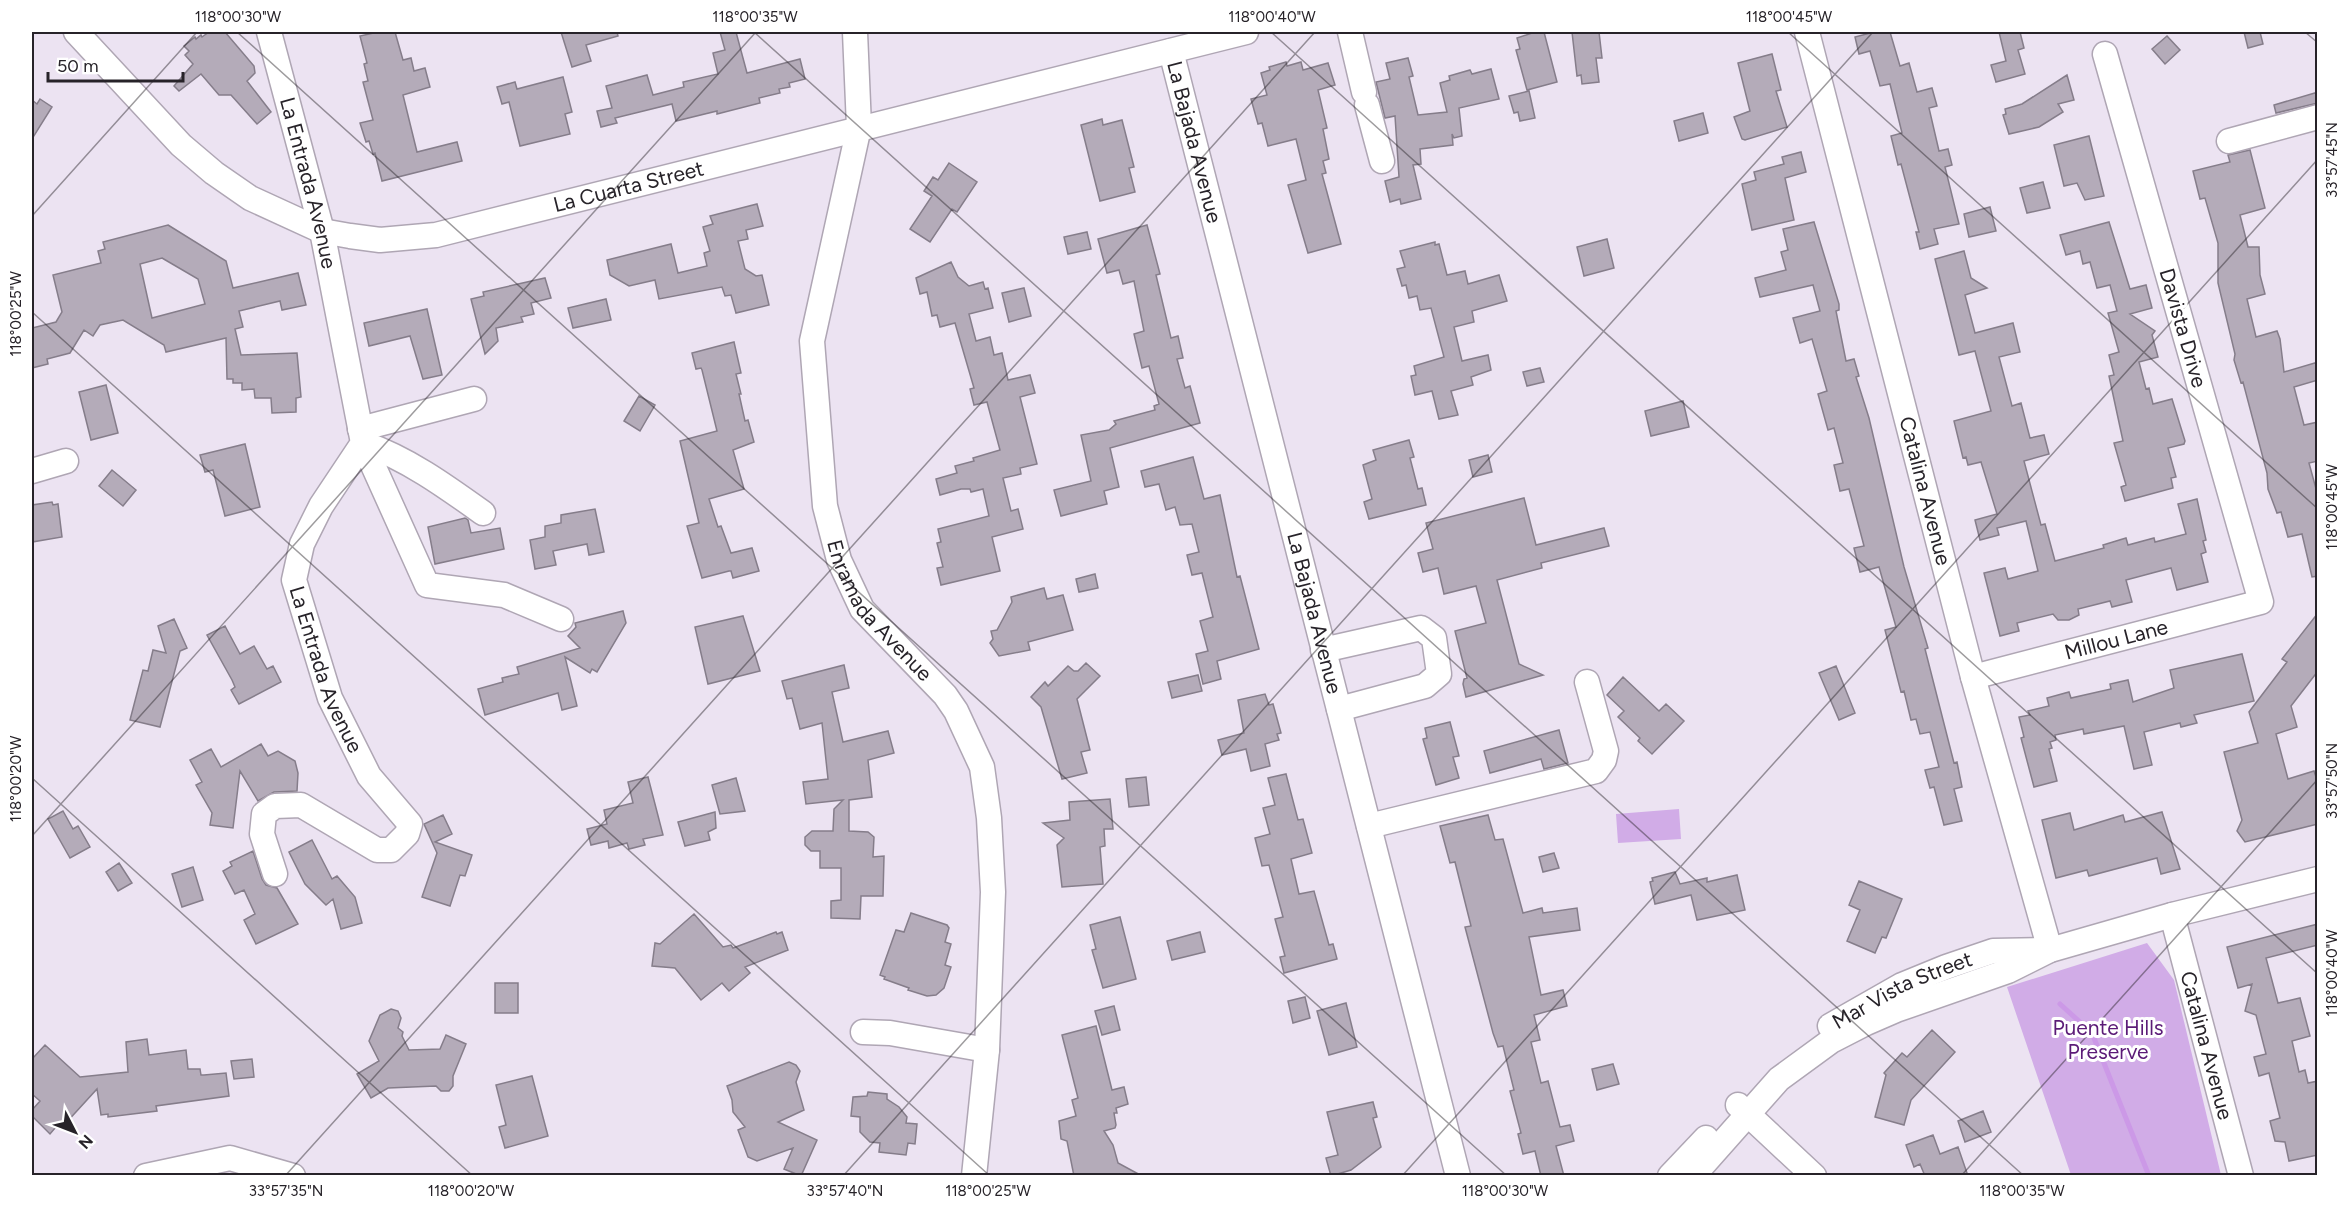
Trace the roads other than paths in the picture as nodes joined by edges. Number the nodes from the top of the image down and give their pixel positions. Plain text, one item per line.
1 (76, 32) edge
2 (269, 32) edge
3 (855, 32) edge
4 (1246, 32) edge
5 (1350, 32) edge
6 (1807, 32) edge
7 (1171, 51) junction
8 (2105, 54) dead end
9 (2318, 117) edge
10 (859, 128) junction
11 (2229, 141) dead end
12 (1382, 161) dead end
13 (322, 231) junction
14 (474, 399) dead end
15 (361, 436) junction
16 (66, 461) dead end
17 (32, 471) edge
18 (483, 513) dead end
19 (2261, 602) joint
20 (561, 619) dead end
21 (1323, 650) junction
22 (1973, 676) junction
23 (1587, 682) dead end
24 (1339, 709) junction
25 (1368, 826) junction
26 (275, 874) dead end
27 (2318, 879) edge
28 (2172, 915) junction
29 (2050, 950) junction
30 (863, 1032) dead end
31 (987, 1050) junction
32 (1743, 1109) junction
33 (146, 1176) edge
34 (293, 1176) edge
35 (974, 1176) edge
36 (1458, 1176) edge
37 (1670, 1176) edge
38 (1693, 1176) edge
39 (1814, 1176) edge
40 (2241, 1176) edge

1 - 13 street, La Cuarta Street
2 - 13 street, La Entrada Avenue
3 - 10 street, Enramada Avenue
4 - 7 street, La Cuarta Street
5 - 12 street
6 - 22 street, Catalina Avenue
7 - 10 street, La Cuarta Street
7 - 21 street, La Bajada Avenue
8 - 19 street, Davista Drive
9 - 11 street
10 - 13 street, La Cuarta Street
10 - 31 street, Enramada Avenue
13 - 15 street, La Entrada Avenue
14 - 15 street
15 - 18 street
15 - 20 street, La Entrada Avenue
15 - 26 street, La Entrada Avenue
16 - 17 street
19 - 22 street, Millou Lane
21 - 24 street, La Bajada Avenue
21 - 24 street
22 - 29 street, Catalina Avenue
23 - 25 street
24 - 25 street, La Bajada Avenue
25 - 36 street, La Bajada Avenue
27 - 28 street, Mar Vista Street
28 - 29 street, Mar Vista Street
28 - 40 street, Catalina Avenue
29 - 32 street, Mar Vista Street
30 - 31 street
31 - 35 street, Enramada Avenue
32 - 37 street, Mar Vista Street
32 - 38 street, Mar Vista Street
32 - 39 street
33 - 34 street

